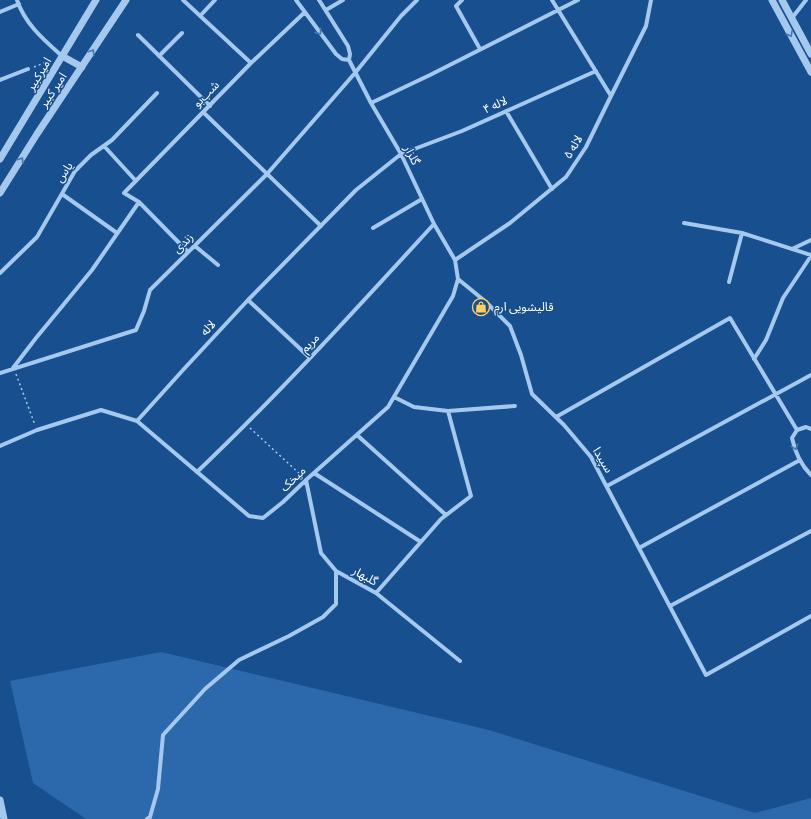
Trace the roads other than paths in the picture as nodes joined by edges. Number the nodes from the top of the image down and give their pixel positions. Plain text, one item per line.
1 (96, 0) edge
2 (126, 0) edge
3 (183, 0) edge
4 (215, 0) edge
5 (296, 0) edge
6 (319, 0) edge
7 (343, 0) edge
8 (417, 0) edge
9 (462, 0) edge
10 (552, 0) edge
11 (578, 0) edge
12 (651, 0) edge
13 (772, 0) edge
14 (782, 0) edge
15 (806, 0) edge
16 (18, 2) edge
17 (326, 10) junction
18 (558, 10) junction
19 (0, 12) edge
20 (305, 12) junction
21 (200, 16) junction
22 (792, 19) junction
23 (182, 33) dead end
24 (138, 35) dead end
25 (480, 49) junction
26 (811, 54) edge
27 (62, 56) junction
28 (159, 56) junction
29 (349, 60) junction
30 (251, 63) junction
31 (82, 67) junction
32 (810, 68) edge
33 (28, 69) road end
34 (596, 71) junction
35 (355, 73) junction
36 (0, 80) edge
37 (157, 93) dead end
38 (610, 96) junction
39 (371, 103) junction
40 (210, 106) junction
41 (506, 111) junction
42 (203, 112) junction
43 (104, 146) junction
44 (402, 154) junction
45 (0, 159) edge
46 (267, 174) junction
47 (136, 181) junction
48 (552, 188) junction
49 (0, 193) edge
50 (62, 194) junction
51 (422, 199) junction
52 (139, 202) junction
53 (684, 223) dead end
54 (434, 224) junction
55 (321, 226) junction
56 (373, 228) dead end
57 (117, 233) junction
58 (742, 233) junction
59 (811, 240) edge
60 (195, 246) junction
61 (792, 249) junction
62 (188, 252) junction
63 (811, 256) edge
64 (454, 260) junction
65 (218, 265) dead end
66 (0, 273) edge
67 (458, 279) junction
68 (729, 282) dead end
69 (248, 300) junction
70 (310, 358) junction
71 (754, 359) junction
72 (13, 368) junction
73 (0, 373) edge
74 (811, 375) edge
75 (775, 395) junction
76 (394, 397) junction
77 (515, 406) dead end
78 (448, 411) junction
79 (556, 417) junction
80 (137, 420) junction
81 (811, 429) edge
82 (797, 430) junction
83 (357, 435) junction
84 (0, 446) edge
85 (800, 460) junction
86 (197, 472) junction
87 (314, 473) junction
88 (811, 475) edge
89 (306, 480) junction
90 (606, 486) junction
91 (446, 515) junction
92 (811, 531) edge
93 (421, 542) junction
94 (639, 548) junction
95 (336, 571) junction
96 (376, 593) junction
97 (670, 606) junction
98 (811, 616) edge
99 (460, 661) dead end
100 (0, 800) edge
101 (4, 819) edge
102 (147, 819) edge

1 - 27 street, امیرکبیر
31 -> 2 street, امیر کبیر
3 - 21 street
4 - 21 street
5 - 20 street
6 - 17 street, گلزار
7 - 17 street
8 - 35 street, زندی
9 - 25 street
10 - 18 street
11 - 18 street
12 - 38 street, لاله ۵
13 -> 32 street
14 - 22 street
15 - 22 street
16 - 19 street
16 - 27 street
17 - 29 street, گلزار
18 - 25 street
18 - 34 street
20 -> 29 street
20 - 30 street, شب‌بو
21 - 30 street
22 - 26 street
23 - 28 street
24 - 28 street
25 - 39 street
27 - 31 street
27 - 45 street, امیرکبیر
28 - 40 street
29 - 35 street, گلزار
30 - 40 street, شب‌بو
49 -> 31 street, امیر کبیر
33 - 36 street
34 - 38 street
34 - 41 street, لاله ۴
35 - 39 street, گلزار
35 - 46 street, زندی
37 - 43 street, یاس
38 - 48 street, لاله ۵
39 - 44 street, گلزار
40 - 42 street, شب‌بو
41 - 44 street, لاله ۴
41 - 48 street
42 - 46 street
42 - 47 street, شب‌بو
43 - 47 street
43 - 50 street, یاس
44 - 51 street, گلزار
44 - 55 street, لاله
46 - 55 street
46 - 60 street, زندی
47 - 52 street, شب‌بو
48 - 64 street, لاله ۵
50 - 57 street
50 - 66 street, یاس
51 - 54 street, گلزار
51 - 56 street
52 - 57 street
52 - 62 street
53 - 58 street
54 - 64 street, گلزار
54 - 70 street, مریم
55 - 69 street, لاله
57 - 72 street
58 - 61 street
58 - 68 street
59 - 61 street
60 - 62 street, زندی
60 - 65 street
61 - 63 street
62 - 72 street, زندی
63 - 71 street
64 - 67 street, میخک
67 - 76 street, میخک
67 - 79 street, سپیدا
69 - 70 street
69 - 80 street, لاله
70 - 86 street, مریم
71 - 75 street
71 - 79 street
72 - 73 street, زندی
74 - 75 street
75 - 82 street
75 - 90 street
76 - 78 street
76 - 83 street, میخک
77 - 78 street
78 - 91 street
79 - 90 street, سپیدا
80 - 84 street
80 - 86 street, میخک
81 - 82 street
82 -> 85 street
83 - 87 street, میخک
83 - 91 street
85 - 88 street
85 - 94 street
86 - 89 street, میخک
87 - 89 street, میخک
87 - 93 street
89 - 95 street, گلبهار
90 - 94 street, سپیدا
91 - 93 street
92 - 97 street
93 - 96 street
94 - 97 street, سپیدا
95 - 96 street, گلبهار
95 - 102 street
96 - 99 street, گلبهار
97 - 98 street, سپیدا
100 - 101 street

